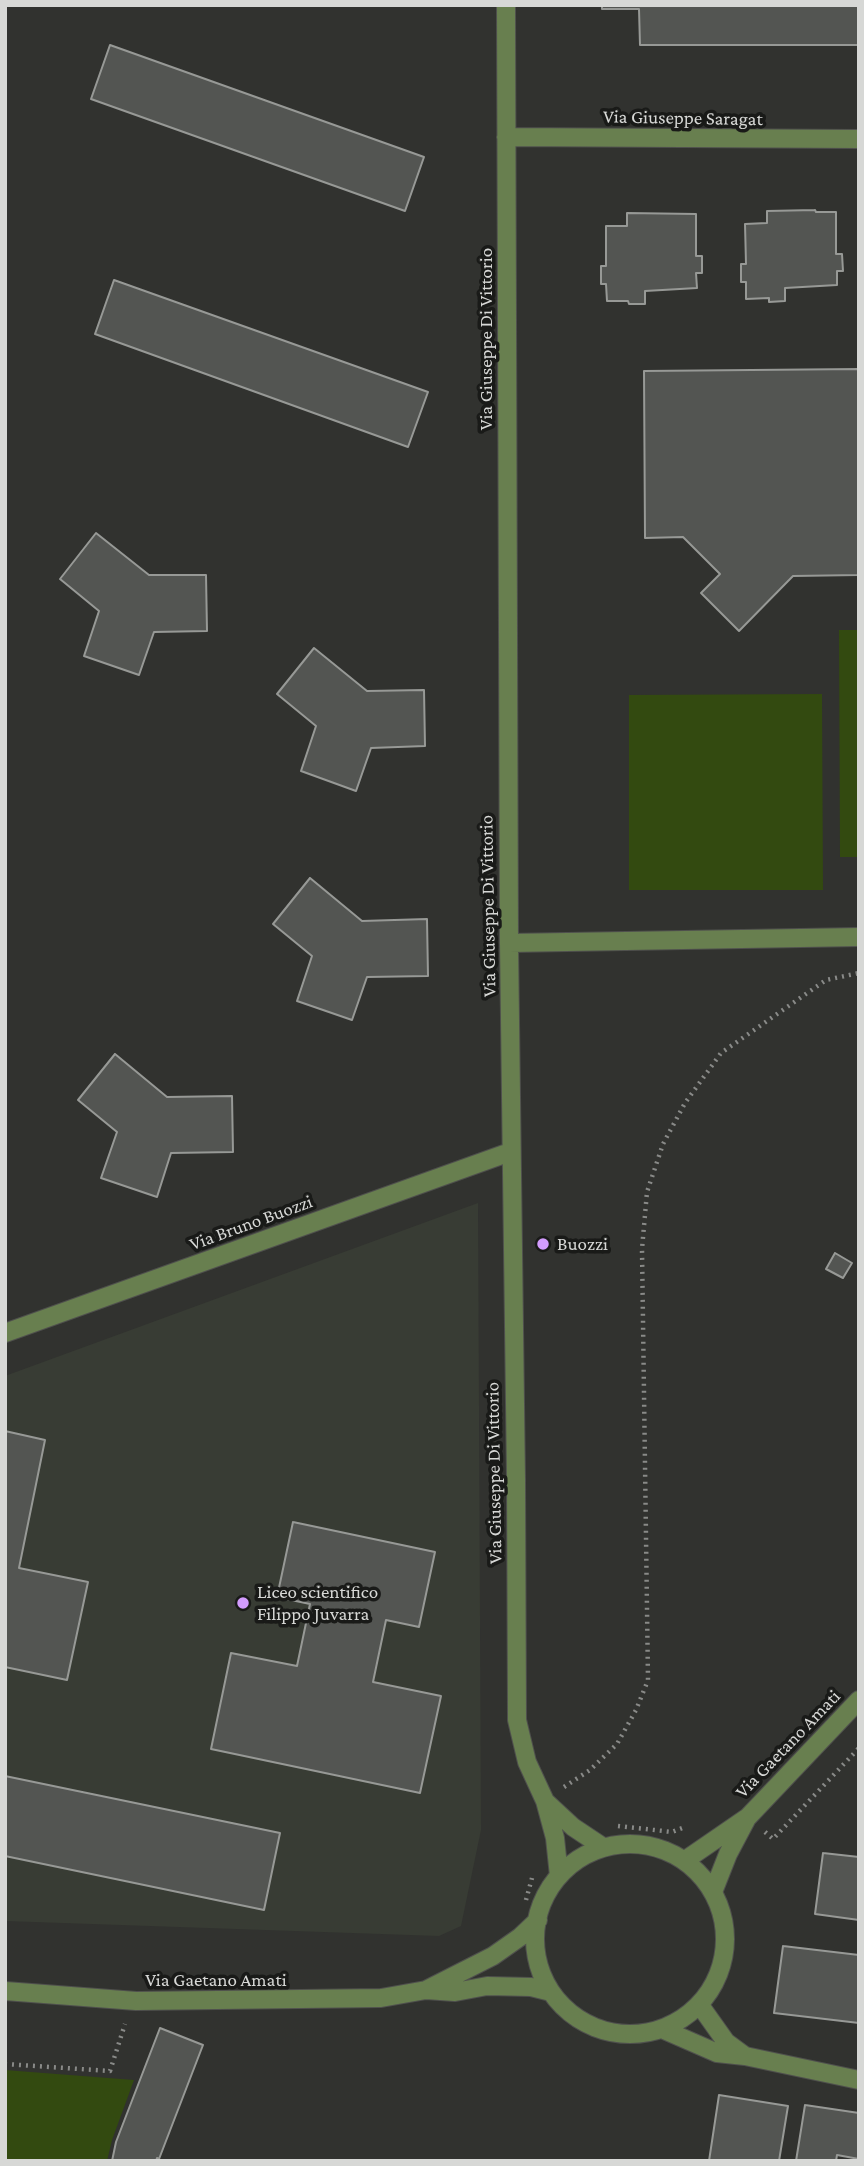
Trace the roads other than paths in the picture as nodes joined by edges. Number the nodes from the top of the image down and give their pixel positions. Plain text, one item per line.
1 (506, 5) edge
2 (506, 137) junction
3 (859, 139) edge
4 (859, 937) edge
5 (509, 943) junction
6 (510, 1152) junction
7 (5, 1333) edge
8 (859, 1700) edge
9 (545, 1801) junction
10 (748, 1817) junction
11 (603, 1847) junction
12 (684, 1860) junction
13 (559, 1876) junction
14 (713, 1892) junction
15 (530, 1915) junction
16 (426, 1990) junction
17 (5, 1992) edge
18 (551, 1992) junction
19 (699, 2004) junction
20 (662, 2029) junction
21 (744, 2056) junction
22 (859, 2080) edge

1 - 2 street, Via Giuseppe Di Vittorio
2 - 3 street, Via Giuseppe Saragat
2 - 5 street, Via Giuseppe Di Vittorio
4 - 5 street
5 - 6 street, Via Giuseppe Di Vittorio
6 - 7 street, Via Bruno Buozzi
6 - 9 street, Via Giuseppe Di Vittorio
8 - 10 street, Via Gaetano Amati
9 - 11 street, Via Giuseppe Di Vittorio
9 - 13 street, Via Giuseppe Di Vittorio
10 - 12 street, Via Gaetano Amati
10 - 14 street, Via Gaetano Amati
11 - 12 street
11 - 13 street
12 - 14 street
13 - 15 street
14 - 19 street
15 - 16 street, Via Gaetano Amati
15 - 18 street
16 - 17 street, Via Gaetano Amati
16 - 18 street, Via Gaetano Amati
18 - 20 street
19 - 20 street
19 - 21 street
20 - 21 street
21 - 22 street

